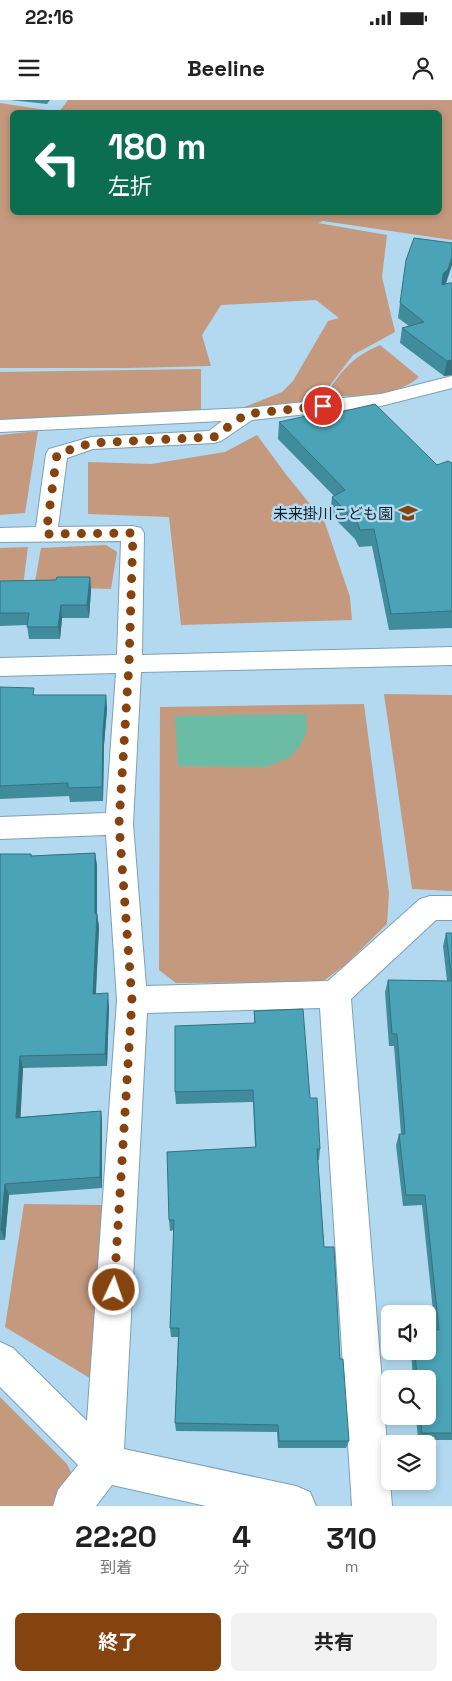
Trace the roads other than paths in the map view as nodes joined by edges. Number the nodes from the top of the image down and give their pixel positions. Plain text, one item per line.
1 (452, 382) edge
2 (246, 414) junction
3 (0, 426) edge
4 (46, 534) junction
5 (0, 535) edge
6 (452, 656) edge
7 (129, 664) junction
8 (0, 667) edge
9 (119, 824) junction
10 (0, 828) edge
11 (452, 908) edge
12 (335, 994) junction
13 (132, 1000) junction
14 (0, 1361) edge
15 (104, 1464) junction
16 (74, 1506) edge
17 (296, 1506) edge
18 (372, 1506) edge

1 - 2 street
2 - 3 street
2 - 4 street
4 - 5 street
4 - 7 street
6 - 7 street
7 - 8 street
7 - 9 street
9 - 10 street
9 - 13 street
11 - 12 street
12 - 13 street
12 - 18 street
13 - 15 street
14 - 15 street
15 - 16 street
15 - 17 street

